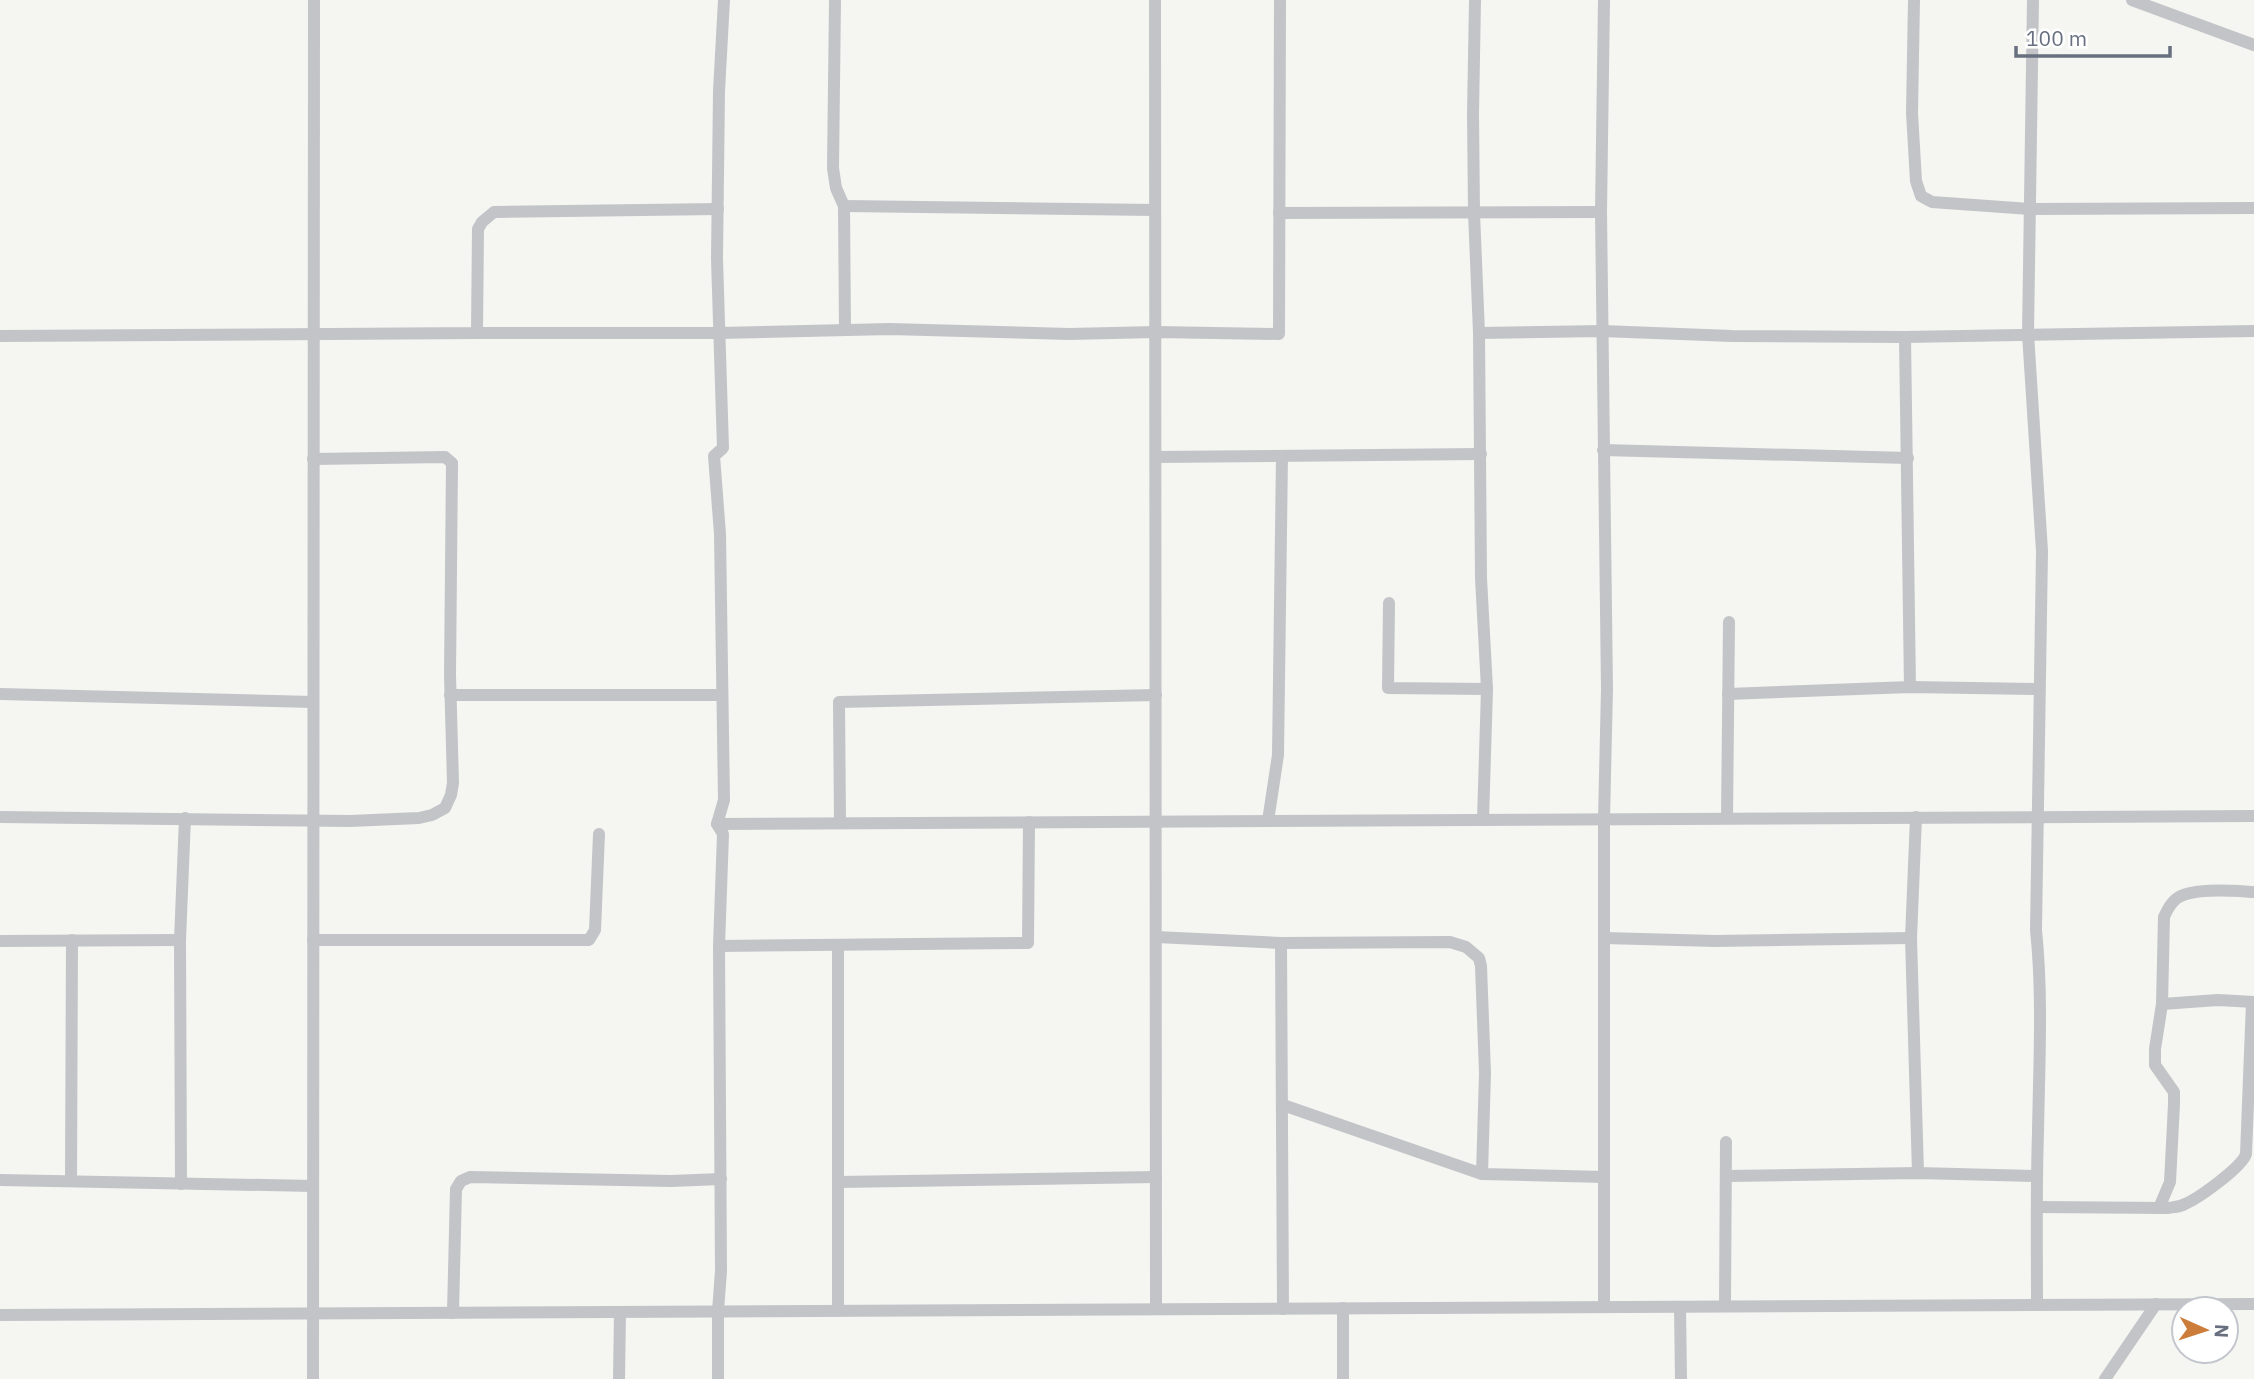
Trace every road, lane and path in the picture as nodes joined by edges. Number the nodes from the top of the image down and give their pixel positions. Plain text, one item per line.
1 (314, 0) edge
2 (724, 0) edge
3 (835, 0) edge
4 (1155, 0) edge
5 (1280, 0) edge
6 (1475, 0) edge
7 (1604, 0) edge
8 (1914, 0) edge
9 (2033, 0) edge
10 (2132, 0) edge
11 (2254, 45) edge
12 (844, 206) junction
13 (2254, 208) edge
14 (718, 209) junction
15 (2030, 209) junction
16 (1155, 210) junction
17 (1601, 212) junction
18 (1474, 213) junction
19 (1279, 214) junction
20 (845, 330) junction
21 (1602, 331) junction
22 (2254, 331) edge
23 (1156, 332) junction
24 (314, 333) junction
25 (477, 333) junction
26 (719, 333) junction
27 (1479, 333) junction
28 (2028, 334) junction
29 (0, 335) edge
30 (1905, 337) junction
31 (1603, 450) junction
32 (1481, 454) junction
33 (1282, 456) junction
34 (1156, 457) junction
35 (1908, 458) junction
36 (313, 459) junction
37 (1389, 603) dead end
38 (1729, 622) dead end
39 (1910, 687) junction
40 (1487, 689) junction
41 (2039, 689) junction
42 (0, 694) edge
43 (1728, 694) junction
44 (450, 695) junction
45 (721, 695) junction
46 (1156, 695) junction
47 (313, 702) junction
48 (2254, 816) edge
49 (0, 817) edge
50 (1916, 817) junction
51 (2037, 817) junction
52 (185, 818) junction
53 (1727, 818) junction
54 (1604, 819) junction
55 (313, 820) junction
56 (1483, 820) junction
57 (1156, 821) junction
58 (1268, 821) junction
59 (1029, 822) junction
60 (840, 823) junction
61 (717, 824) junction
62 (599, 834) dead end
63 (2254, 892) edge
64 (1156, 937) junction
65 (1604, 938) junction
66 (1911, 938) junction
67 (72, 940) junction
68 (180, 940) junction
69 (313, 940) junction
70 (0, 941) edge
71 (1281, 943) junction
72 (838, 945) junction
73 (719, 946) junction
74 (2253, 1002) edge
75 (2162, 1004) junction
76 (1283, 1105) junction
77 (1726, 1142) dead end
78 (1918, 1173) junction
79 (1482, 1174) junction
80 (1727, 1176) junction
81 (2036, 1176) junction
82 (1156, 1177) junction
83 (1604, 1177) junction
84 (720, 1179) junction
85 (0, 1180) edge
86 (71, 1180) junction
87 (839, 1182) junction
88 (181, 1184) junction
89 (313, 1186) junction
90 (2037, 1207) junction
91 (2159, 1208) junction
92 (2156, 1304) junction
93 (2254, 1304) edge
94 (2037, 1305) junction
95 (1725, 1306) junction
96 (1604, 1307) junction
97 (1680, 1307) junction
98 (1283, 1308) junction
99 (1343, 1308) junction
100 (1156, 1309) junction
101 (718, 1311) junction
102 (838, 1311) junction
103 (620, 1312) junction
104 (313, 1313) junction
105 (453, 1313) junction
106 (0, 1315) edge
107 (313, 1379) edge
108 (619, 1379) edge
109 (718, 1379) edge
110 (1343, 1379) edge
111 (1681, 1379) edge
112 (2105, 1379) edge

1 - 24 street
2 - 14 street
3 - 12 street
4 - 16 street
5 - 19 street
6 - 18 street
7 - 17 street
8 - 15 street
9 - 15 street
10 - 11 street
12 - 16 street
12 - 20 street
13 - 15 street
14 - 25 street
14 - 26 street
15 - 28 street
16 - 23 street
17 - 18 street
17 - 21 street
18 - 19 street
18 - 27 street
19 - 23 street
20 - 23 street
20 - 26 street
21 - 27 street
21 - 30 street
21 - 31 street
22 - 28 street
23 - 34 street
24 - 25 street
24 - 29 street
24 - 36 street
25 - 26 street
26 - 45 street
27 - 32 street
28 - 30 street
28 - 41 street
30 - 35 street
31 - 35 street
31 - 54 street
32 - 33 street
32 - 40 street
33 - 34 street
33 - 58 street
34 - 46 street
35 - 39 street
36 - 44 street
36 - 47 street
37 - 40 street
38 - 43 street
39 - 41 street
39 - 43 street
40 - 56 street
41 - 51 street
42 - 47 street
43 - 53 street
44 - 45 street
44 - 55 street
45 - 61 street
46 - 57 street
46 - 60 street
47 - 55 street
48 - 51 street
49 - 52 street
50 - 51 street
50 - 53 street
50 - 66 street
51 - 81 street
52 - 55 street
52 - 68 street
53 - 54 street
54 - 56 street
54 - 65 street
55 - 69 street
56 - 58 street
57 - 58 street
57 - 59 street
57 - 64 street
59 - 60 street
59 - 72 street
60 - 61 street
61 - 73 street
62 - 69 street
63 - 75 street
64 - 71 street
64 - 82 street
65 - 66 street
65 - 83 street
66 - 78 street
67 - 68 street
67 - 70 street
67 - 86 street
68 - 88 street
69 - 89 street
71 - 76 street
71 - 79 street
72 - 73 street
72 - 87 street
73 - 84 street
74 - 75 street
74 - 91 street
75 - 91 street
76 - 79 street
76 - 98 street
77 - 80 street
78 - 80 street
78 - 81 street
79 - 83 street
80 - 95 street
81 - 90 street
82 - 87 street
82 - 100 street
83 - 96 street
84 - 101 street
84 - 105 street
85 - 86 street
86 - 88 street
87 - 102 street
88 - 89 street
89 - 104 street
90 - 91 street
90 - 94 street
92 - 93 street
92 - 94 street
92 - 112 street
94 - 95 street
95 - 97 street
96 - 97 street
96 - 99 street
97 - 111 street
98 - 99 street
98 - 100 street
99 - 110 street
100 - 102 street
101 - 102 street
101 - 103 street
101 - 109 street
103 - 105 street
103 - 108 street
104 - 105 street
104 - 106 street
104 - 107 street

